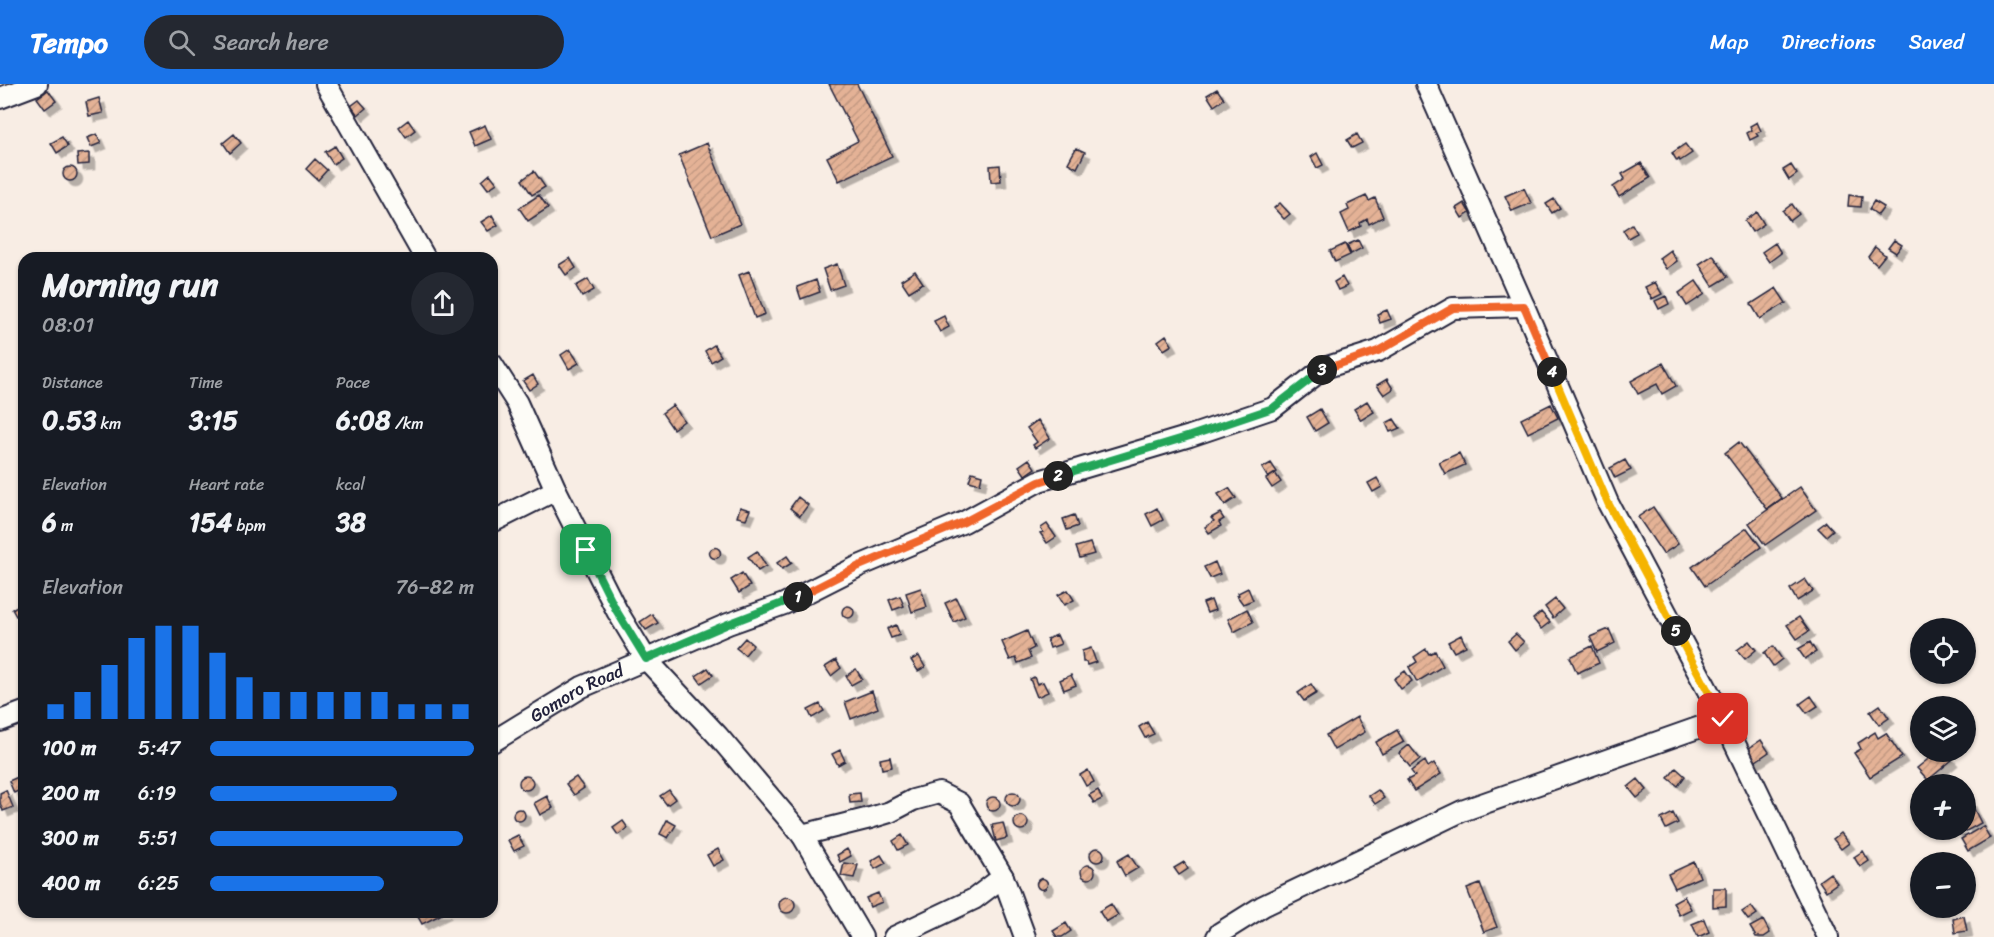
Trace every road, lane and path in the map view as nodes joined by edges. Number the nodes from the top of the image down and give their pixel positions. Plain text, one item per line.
1 (37, 84) edge
2 (326, 84) edge
3 (1426, 84) edge
4 (0, 98) edge
5 (422, 252) edge
6 (1524, 306) junction
7 (498, 373) edge
8 (556, 490) junction
9 (498, 519) edge
10 (646, 659) junction
11 (18, 714) edge
12 (1723, 719) junction
13 (0, 721) edge
14 (498, 738) edge
15 (802, 835) junction
16 (1003, 877) junction
17 (862, 937) edge
18 (894, 937) edge
19 (1025, 937) edge
20 (1217, 937) edge
21 (1828, 937) edge

1 - 4 street
2 - 5 street
3 - 6 street
6 - 10 street, Gomoro Road
6 - 12 street
7 - 8 street
8 - 9 street
8 - 10 street
10 - 14 street, Gomoro Road
10 - 15 street
11 - 13 street
12 - 20 street
12 - 21 street
15 - 16 street
15 - 17 street
16 - 18 street
16 - 19 street

